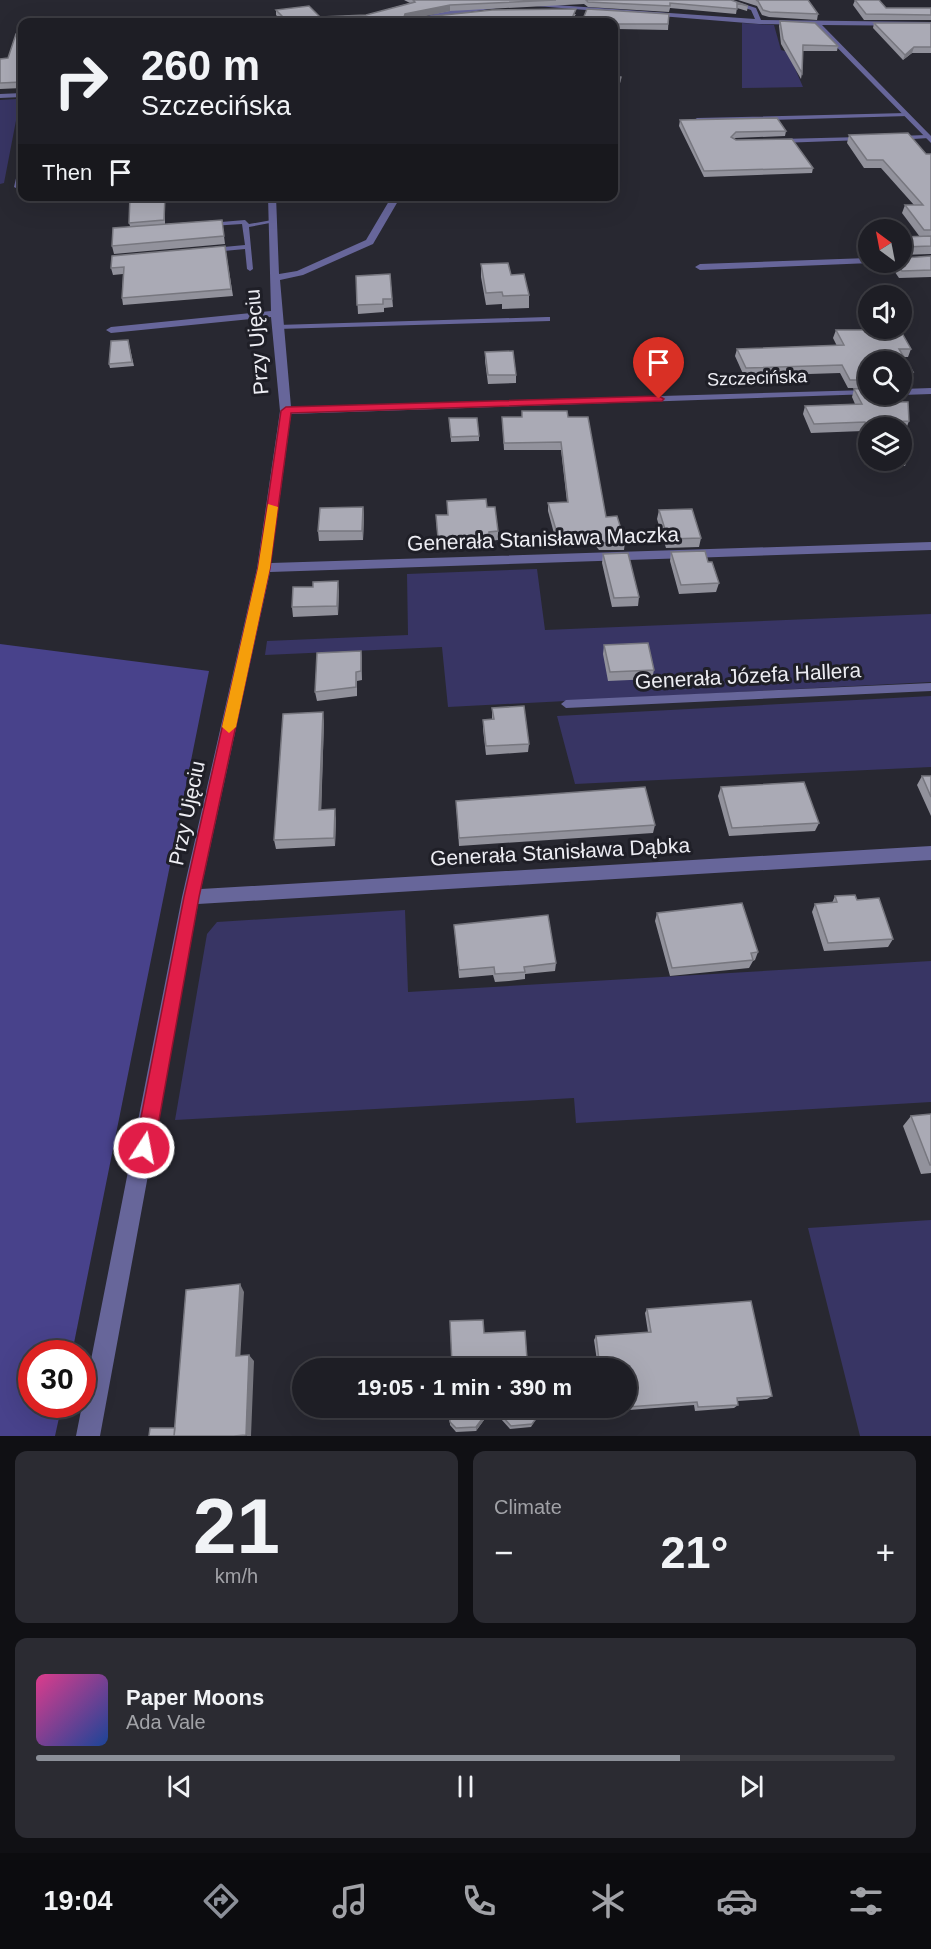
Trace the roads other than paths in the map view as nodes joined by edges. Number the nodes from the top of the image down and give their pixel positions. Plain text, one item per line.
1 (725, 0) edge
2 (504, 6) edge
3 (517, 6) edge
4 (425, 18) edge
5 (759, 21) junction
6 (817, 24) junction
7 (931, 24) edge
8 (18, 95) edge
9 (0, 96) edge
10 (906, 115) junction
11 (697, 120) edge
12 (871, 138) edge
13 (893, 138) edge
14 (929, 139) edge
15 (769, 141) edge
16 (272, 201) edge
17 (394, 201) edge
18 (272, 222) junction
19 (200, 225) edge
20 (246, 226) junction
21 (249, 247) junction
22 (202, 251) edge
23 (858, 261) edge
24 (700, 267) dead end
25 (250, 269) dead end
26 (274, 278) junction
27 (547, 319) dead end
28 (276, 320) junction
29 (111, 330) dead end
30 (931, 391) edge
31 (912, 392) edge
32 (858, 393) edge
33 (286, 411) junction
34 (931, 546) edge
35 (264, 568) junction
36 (931, 687) edge
37 (566, 704) dead end
38 (931, 852) edge
39 (191, 897) junction
40 (88, 1436) edge

1 - 5 street
2 - 4 street
3 - 5 street
5 - 6 street
6 - 7 street
6 - 10 street
8 - 9 street
10 - 11 lane
10 - 14 street
12 - 15 lane
13 - 14 lane
16 - 18 street, Przy Ujęciu
17 - 26 street
18 - 20 lane
18 - 26 street, Przy Ujęciu
19 - 20 lane
20 - 21 lane
21 - 22 lane
21 - 25 lane
23 - 24 street
26 - 28 street, Przy Ujęciu
27 - 28 lane
28 - 29 street
28 - 33 street, Przy Ujęciu
30 - 31 street
32 - 33 street, Szczecińska
33 - 35 street, Przy Ujęciu
34 - 35 street, Generała Stanisława Maczka
35 - 39 street, Przy Ujęciu
36 - 37 lane, Generała Józefa Hallera
38 - 39 street, Generała Stanisława Dąbka
39 - 40 street, Przy Ujęciu

